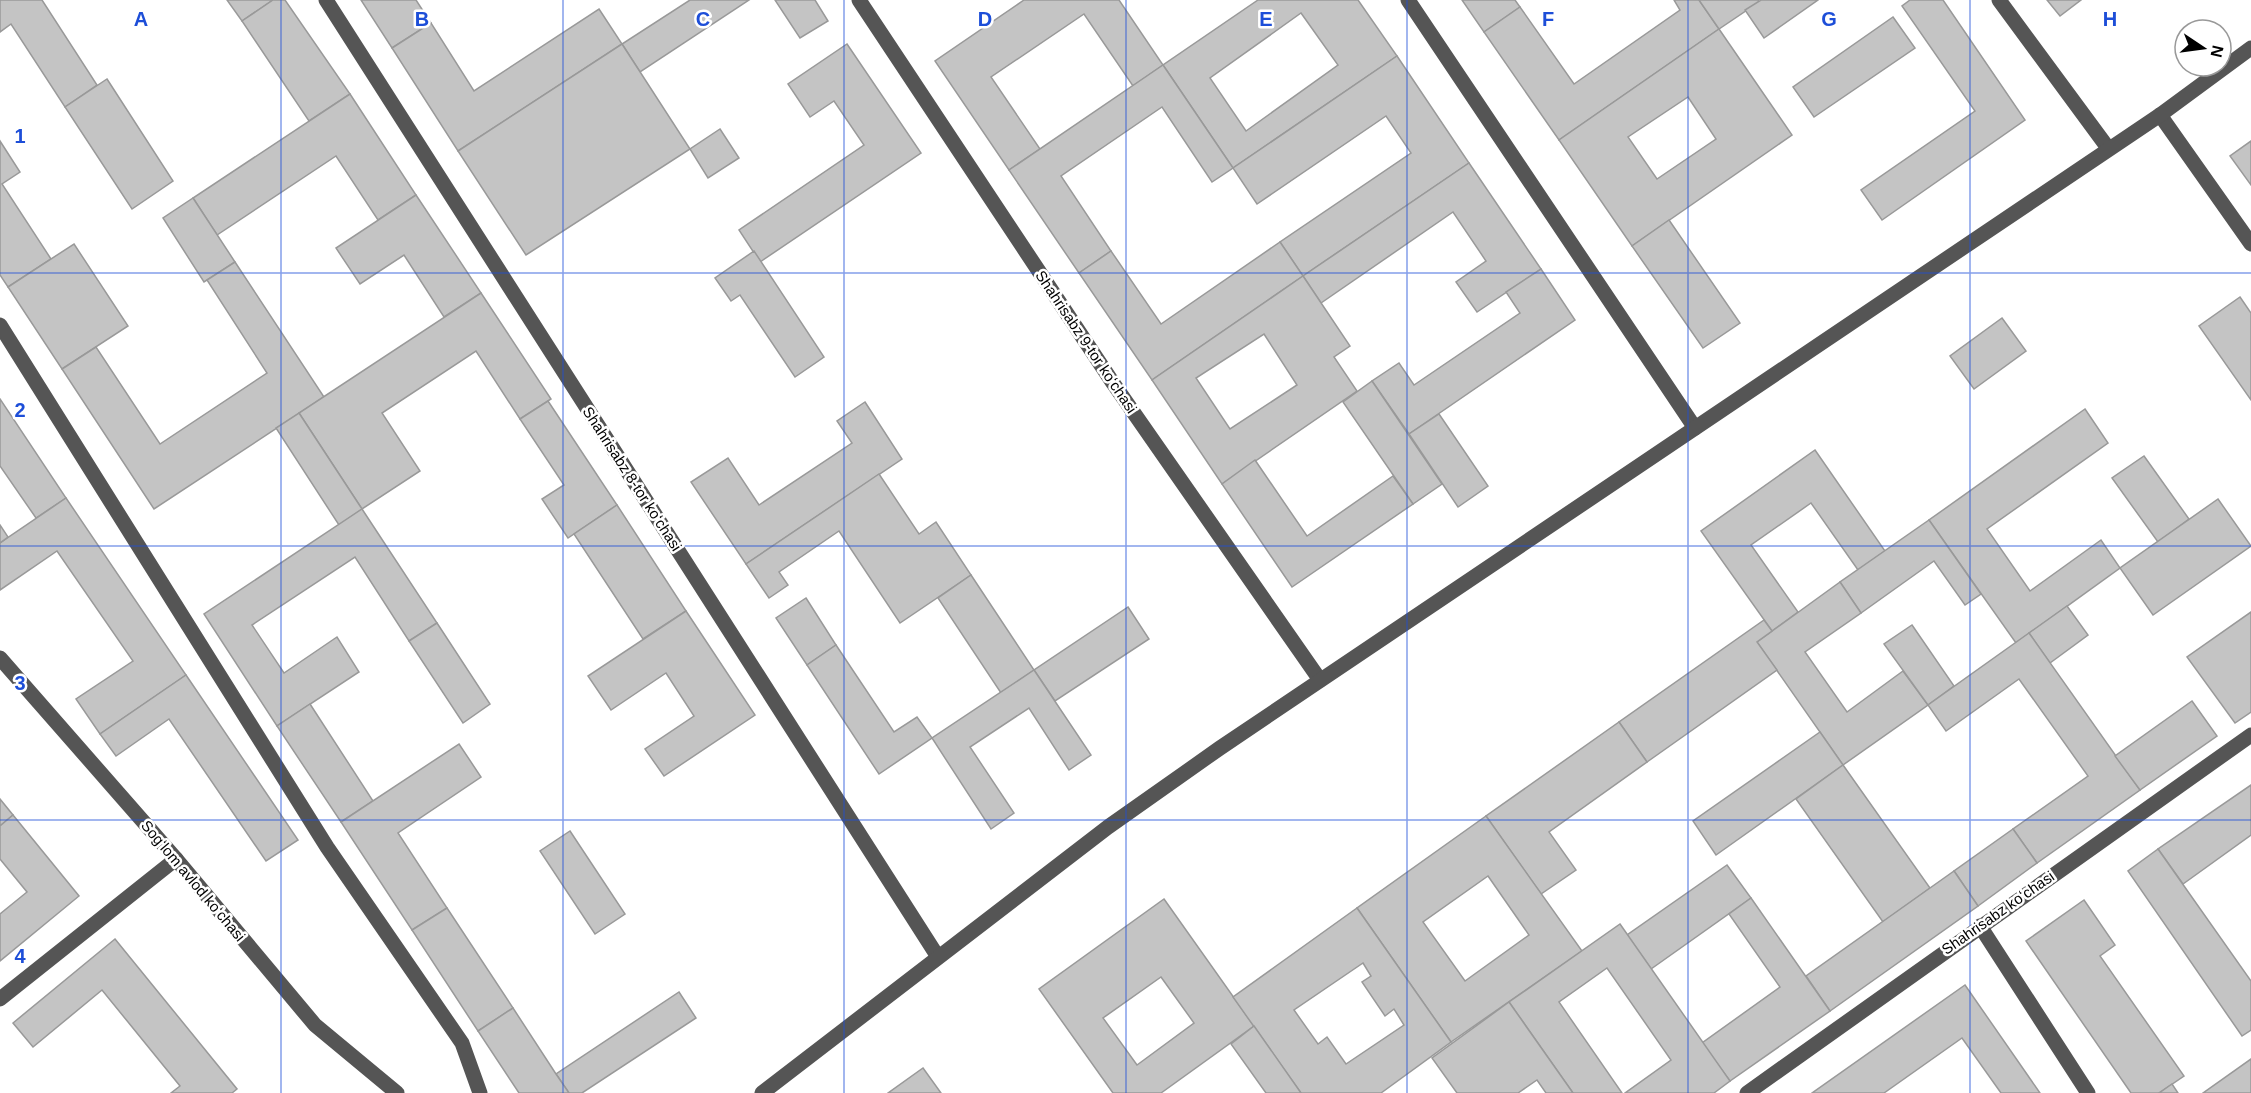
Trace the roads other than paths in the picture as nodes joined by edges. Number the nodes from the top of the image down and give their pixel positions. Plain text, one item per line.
1 (326, 0) edge
2 (859, 0) edge
3 (1408, 0) edge
4 (1999, 0) edge
5 (2251, 48) edge
6 (2160, 115) junction
7 (2108, 148) junction
8 (2251, 244) edge
9 (0, 325) edge
10 (1695, 428) junction
11 (0, 658) edge
12 (1320, 680) junction
13 (2251, 735) edge
14 (176, 859) junction
15 (1980, 926) junction
16 (938, 957) junction
17 (0, 999) edge
18 (397, 1093) edge
19 (480, 1093) edge
20 (762, 1093) edge
21 (1747, 1093) edge
22 (2088, 1093) edge

1 - 16 street, Shahrisabz 8-tor koʻchasi
2 - 12 street, Shahrisabz 9-tor koʻchasi
3 - 10 street
4 - 7 street
5 - 6 street
6 - 7 street
6 - 8 street
7 - 10 street
9 - 19 street
10 - 12 street
11 - 14 street, Sogʻlom avlod koʻchasi
12 - 16 street
13 - 15 street, Shahrisabz koʻchasi
14 - 17 street
14 - 18 street, Sogʻlom avlod koʻchasi
15 - 21 street, Shahrisabz koʻchasi
15 - 22 street
16 - 20 street

